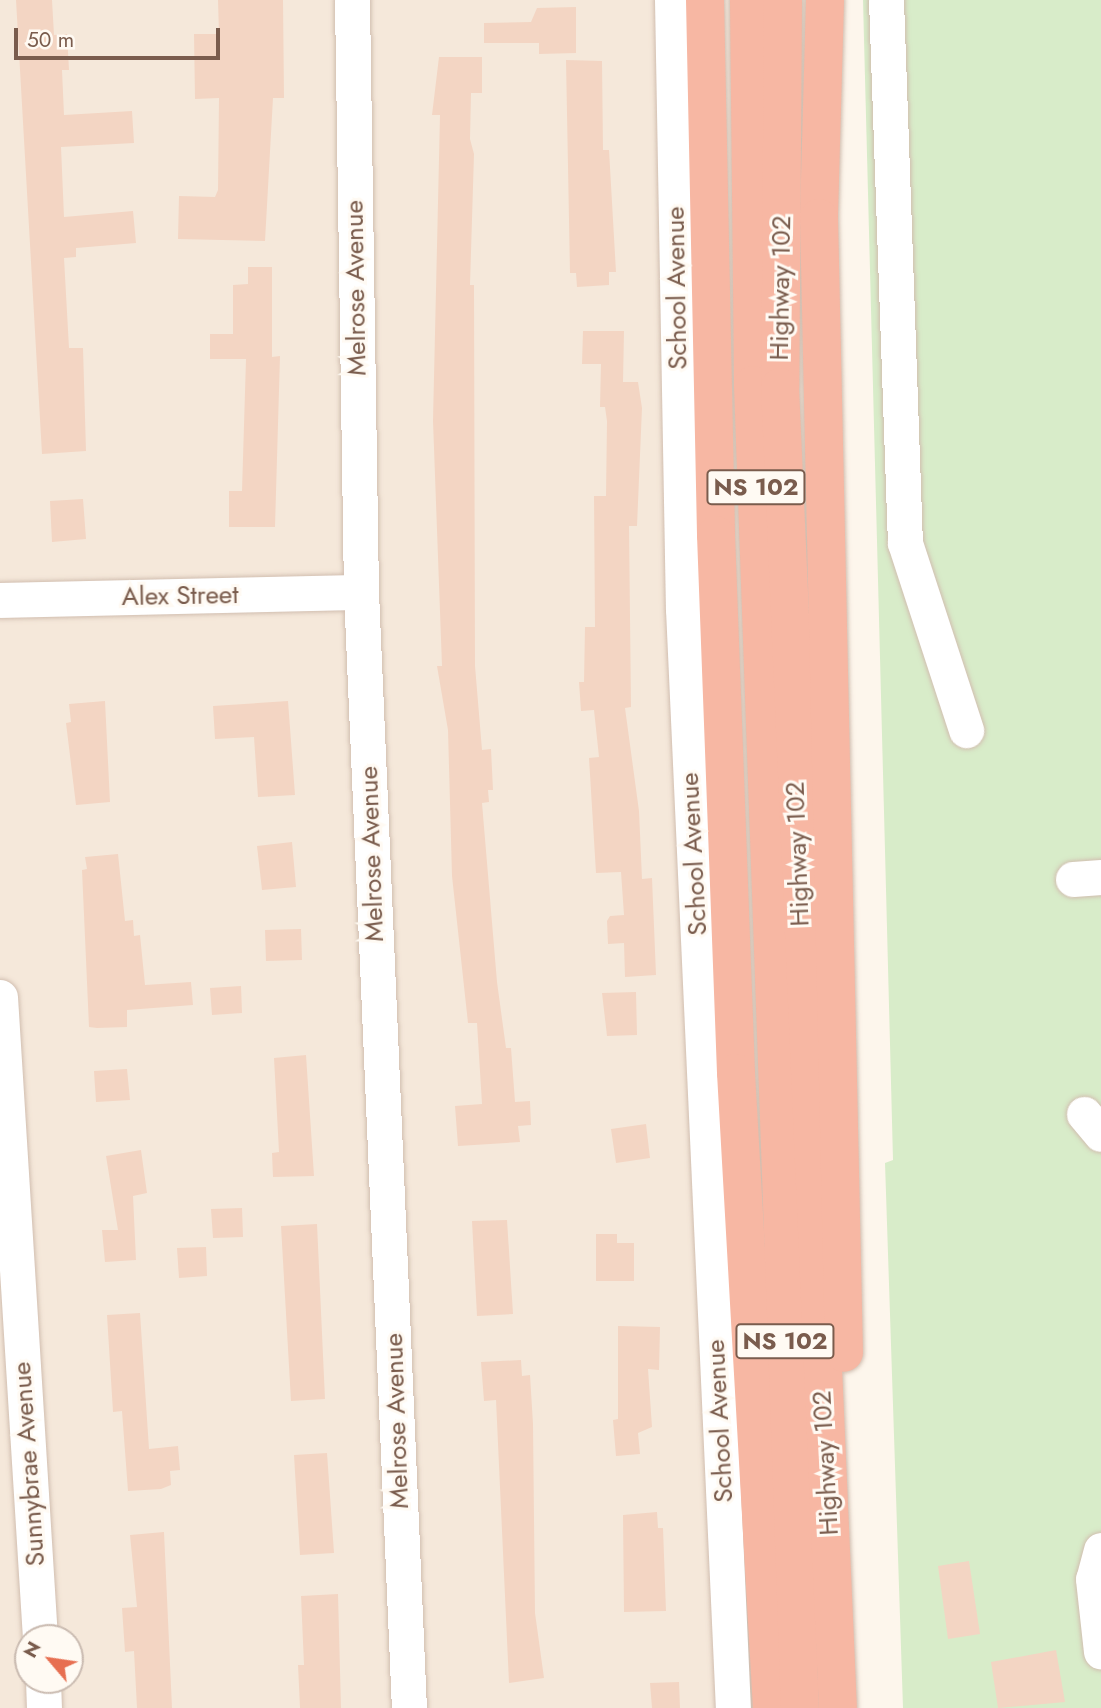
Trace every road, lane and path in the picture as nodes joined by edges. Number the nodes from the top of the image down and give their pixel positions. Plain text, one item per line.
1 (352, 0) edge
2 (672, 0) edge
3 (705, 0) edge
4 (749, 0) edge
5 (783, 0) edge
6 (825, 0) edge
7 (886, 0) edge
8 (360, 592) junction
9 (0, 600) edge
10 (966, 730) dead end
11 (0, 997) edge
12 (1101, 1550) edge
13 (39, 1624) edge
14 (1101, 1652) edge
15 (838, 1703) edge
16 (409, 1708) edge
17 (733, 1708) edge
18 (772, 1708) edge
19 (800, 1708) edge

1 - 8 street, Melrose Avenue
2 - 17 street, School Avenue
3 - 18 highway
4 - 19 highway, Highway 102 / NS 102
5 - 15 highway, Highway 102 / NS 102
6 - 15 highway
7 - 10 street
8 - 9 street, Alex Street
8 - 16 street, Melrose Avenue
11 - 13 street, Sunnybrae Avenue
12 - 14 street

